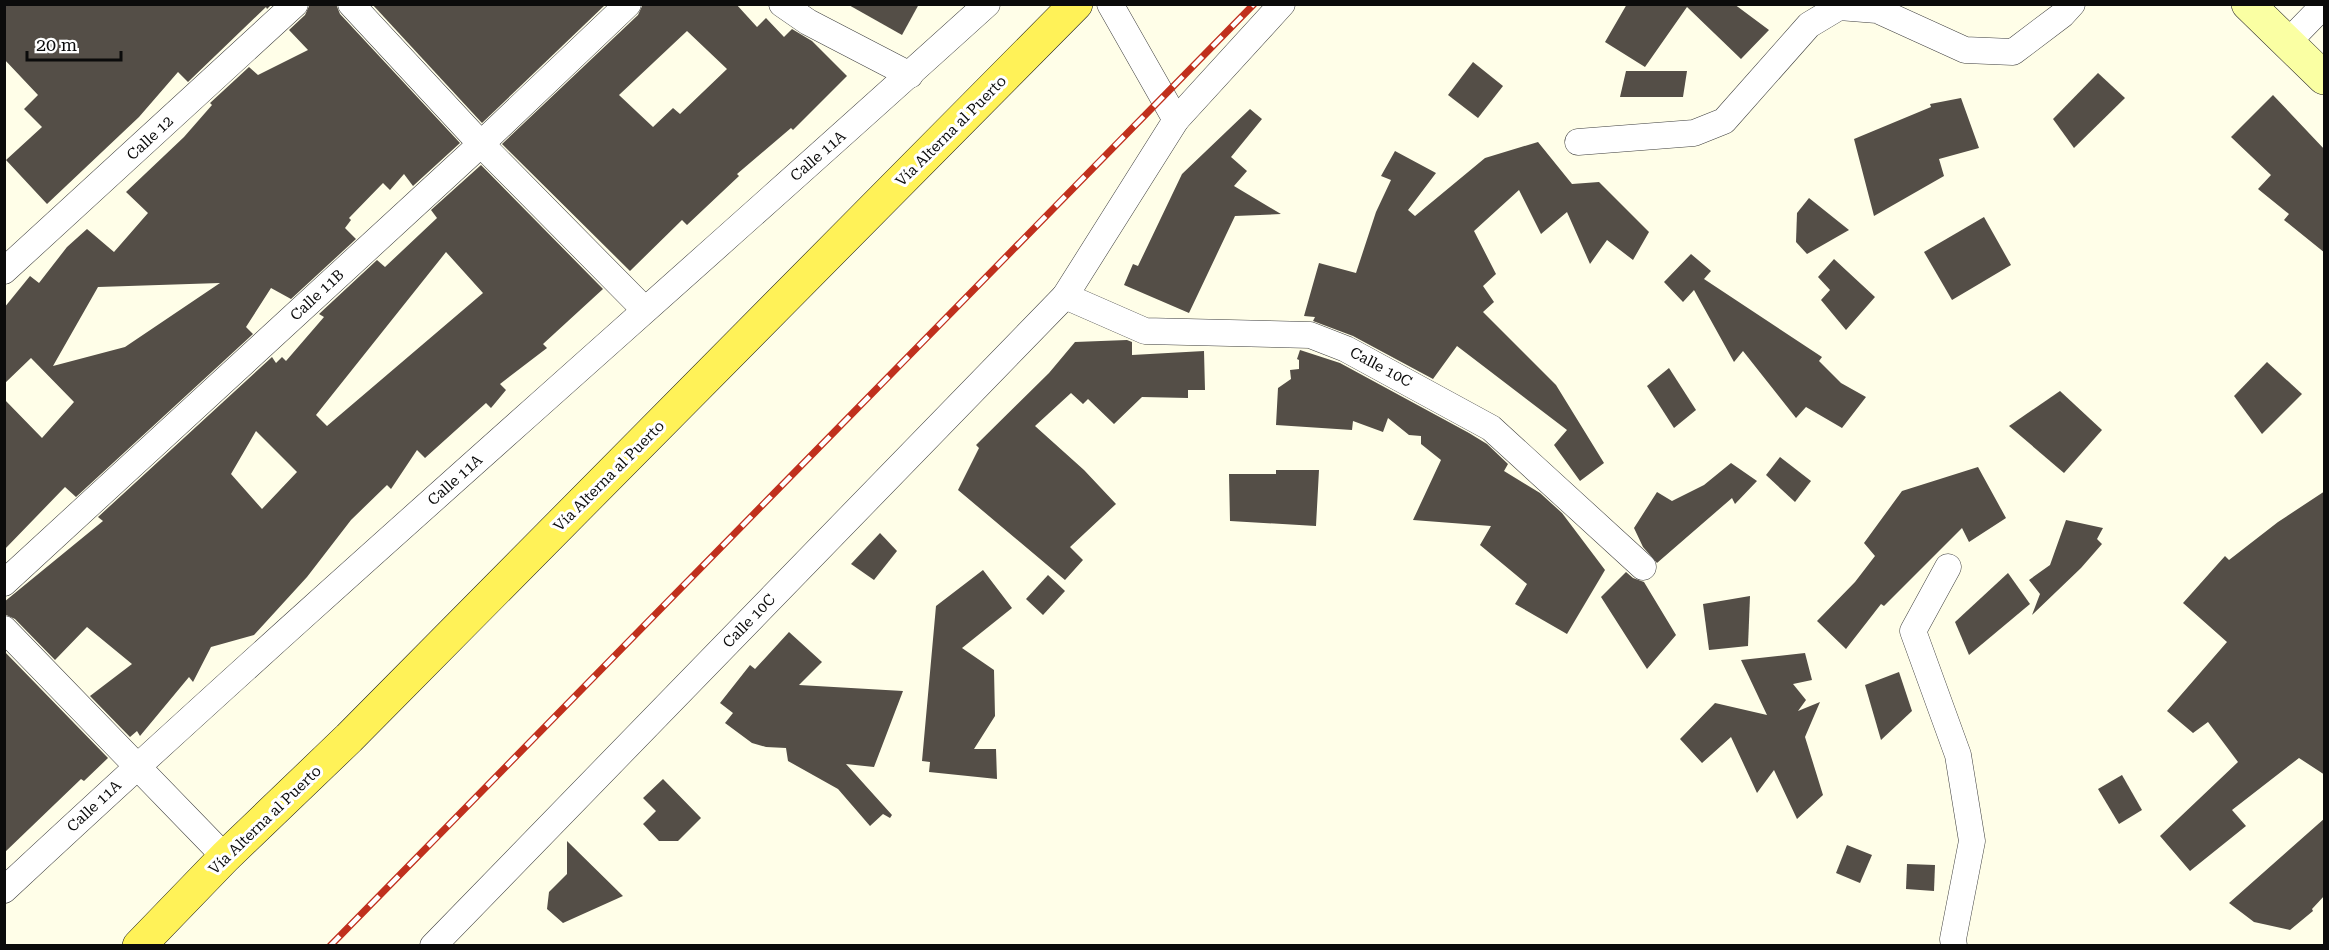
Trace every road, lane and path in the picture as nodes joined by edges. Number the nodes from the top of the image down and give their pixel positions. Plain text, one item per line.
1 (295, 4) edge
2 (351, 4) edge
3 (628, 4) edge
4 (782, 4) edge
5 (987, 4) edge
6 (1076, 4) edge
7 (1110, 4) edge
8 (1282, 4) edge
9 (2072, 4) edge
10 (2248, 4) edge
11 (2325, 5) edge
12 (2288, 42) junction
13 (910, 75) junction
14 (2325, 78) edge
15 (1176, 120) junction
16 (1578, 142) dead end
17 (481, 144) junction
18 (4, 271) edge
19 (1065, 296) junction
20 (644, 309) junction
21 (1643, 567) dead end
22 (1948, 567) dead end
23 (4, 583) edge
24 (4, 629) edge
25 (137, 766) junction
26 (225, 857) junction
27 (4, 890) edge
28 (139, 945) edge
29 (433, 945) edge
30 (1954, 945) edge

1 - 18 street, Calle 12
2 - 17 street
3 - 17 street, Calle 11B
4 - 13 street
5 - 13 street, Calle 11A
6 - 26 main road, Vía Alterna al Puerto
7 - 15 street
8 - 15 street, Calle 10C
9 - 16 street
10 - 12 street
11 - 12 street
12 - 14 street
13 - 20 street, Calle 11A
15 - 19 street, Calle 10C
17 - 20 street
17 - 23 street, Calle 11B
19 - 21 street, Calle 10C
19 - 29 street, Calle 10C
20 - 25 street, Calle 11A
22 - 30 street
24 - 25 street
25 - 26 street
25 - 27 street, Calle 11A
26 - 28 main road, Vía Alterna al Puerto

